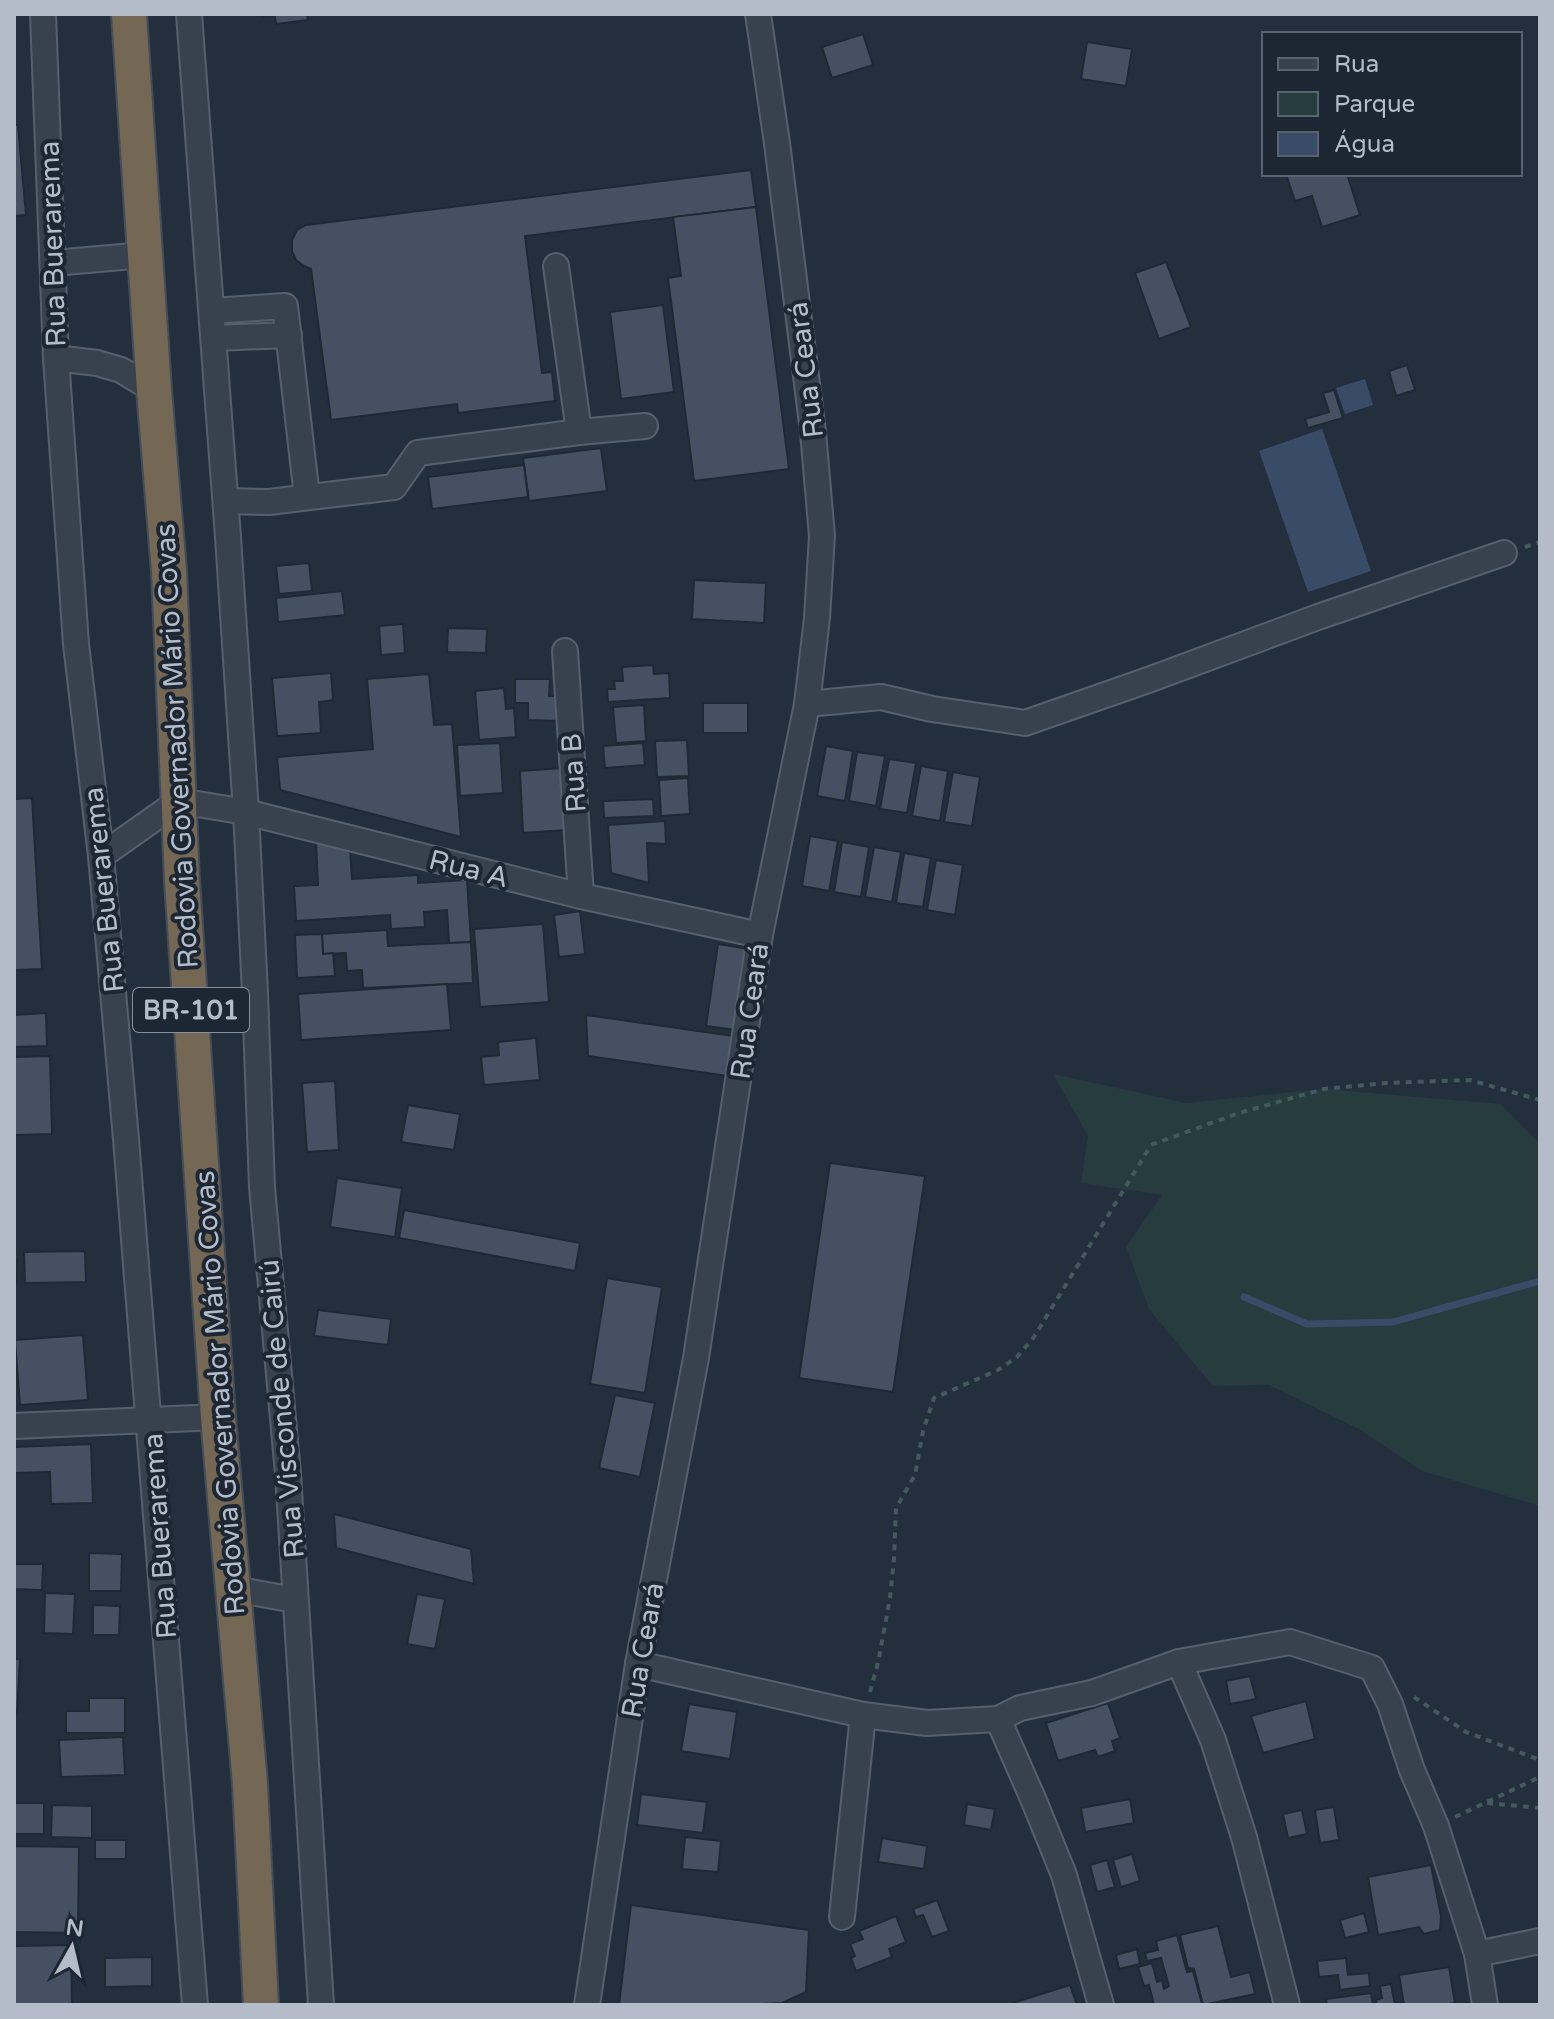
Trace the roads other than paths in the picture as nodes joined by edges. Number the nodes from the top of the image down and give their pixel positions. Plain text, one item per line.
1 (43, 14) edge
2 (129, 14) edge
3 (189, 14) edge
4 (758, 14) edge
5 (145, 255) junction
6 (53, 263) junction
7 (556, 266) dead end
8 (212, 311) junction
9 (289, 335) junction
10 (214, 338) junction
11 (56, 358) junction
12 (154, 390) junction
13 (645, 426) dead end
14 (579, 432) junction
15 (307, 497) junction
16 (226, 501) junction
17 (1504, 553) dead end
18 (565, 651) dead end
19 (807, 704) junction
20 (179, 801) junction
21 (246, 812) junction
22 (101, 856) junction
23 (581, 896) junction
24 (760, 935) junction
25 (218, 1417) junction
26 (150, 1420) junction
27 (14, 1426) edge
28 (234, 1589) junction
29 (295, 1600) junction
30 (1179, 1662) junction
31 (638, 1664) junction
32 (863, 1715) junction
33 (998, 1719) junction
34 (842, 1917) dead end
35 (1540, 1941) edge
36 (1477, 1954) junction
37 (195, 2005) edge
38 (261, 2005) edge
39 (321, 2005) edge
40 (587, 2005) edge
41 (1101, 2005) edge
42 (1287, 2005) edge
43 (1485, 2005) edge

1 - 6 street, Rua Buerarema
2 - 5 highway, Rodovia Governador Mário Covas / BR-101
3 - 8 street, Rua Visconde de Cairú
4 - 19 street, Rua Ceará
5 - 6 street
5 - 12 highway, Rodovia Governador Mário Covas / BR-101
6 - 11 street, Rua Buerarema
7 - 14 street
8 - 9 street
8 - 10 street, Rua Visconde de Cairú
9 - 10 street
9 - 15 street
10 - 16 street, Rua Visconde de Cairú
11 - 12 street
11 - 22 street, Rua Buerarema
12 - 20 highway, Rodovia Governador Mário Covas / BR-101
13 - 14 street
14 - 15 street
15 - 16 street
16 - 21 street, Rua Visconde de Cairú
17 - 19 street
18 - 23 street, Rua B
19 - 24 street, Rua Ceará
20 - 21 street, Rua A
20 - 22 street
20 - 25 highway, Rodovia Governador Mário Covas / BR-101
21 - 23 street, Rua A
21 - 29 street, Rua Visconde de Cairú
22 - 26 street, Rua Buerarema
23 - 24 street, Rua A
24 - 31 street, Rua Ceará
25 - 26 street
25 - 28 highway, Rodovia Governador Mário Covas / BR-101
26 - 27 street
26 - 37 street, Rua Buerarema
28 - 29 street
28 - 38 highway, Rodovia Governador Mário Covas / BR-101
29 - 39 street, Rua Visconde de Cairú
30 - 33 street
30 - 36 street
30 - 42 street
31 - 32 street
31 - 40 street, Rua Ceará
32 - 33 street
32 - 34 street
33 - 41 street
35 - 36 street
36 - 43 street

